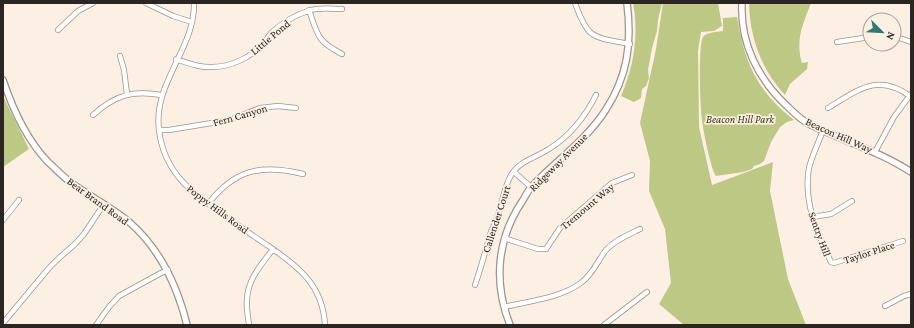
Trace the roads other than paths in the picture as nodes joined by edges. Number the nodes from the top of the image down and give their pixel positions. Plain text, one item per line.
1 (93, 3) edge
2 (146, 3) edge
3 (194, 3) edge
4 (574, 3) edge
5 (627, 3) edge
6 (742, 3) edge
7 (342, 9) dead end
8 (309, 10) junction
9 (192, 22) junction
10 (58, 30) dead end
11 (862, 38) edge
12 (837, 42) dead end
13 (630, 44) junction
14 (342, 54) dead end
15 (120, 56) dead end
16 (176, 59) junction
17 (3, 80) edge
18 (127, 94) junction
19 (596, 94) dead end
20 (161, 95) junction
21 (910, 96) edge
22 (296, 108) dead end
23 (828, 108) dead end
24 (93, 115) dead end
25 (159, 130) junction
26 (823, 130) junction
27 (876, 152) junction
28 (514, 172) junction
29 (911, 172) edge
30 (303, 174) dead end
31 (632, 175) dead end
32 (531, 187) junction
33 (19, 200) dead end
34 (852, 201) dead end
35 (104, 204) junction
36 (208, 204) junction
37 (812, 217) junction
38 (3, 220) edge
39 (640, 229) dead end
40 (504, 238) junction
41 (903, 241) dead end
42 (273, 249) junction
43 (836, 262) joint
44 (168, 270) junction
45 (475, 285) dead end
46 (647, 292) dead end
47 (911, 294) edge
48 (885, 306) dead end
49 (504, 307) junction
50 (3, 324) edge
51 (249, 324) edge
52 (96, 325) edge
53 (187, 325) edge
54 (325, 325) edge
55 (510, 325) edge
56 (604, 325) edge

1 - 10 street
2 - 9 street
3 - 9 street, Poppy Hills Road
4 - 13 street
5 - 13 street, Ridgeway Avenue
6 - 26 street, Beacon Hill Way
7 - 8 street, Little Pond
8 - 14 street
8 - 16 street, Little Pond
9 - 16 street, Poppy Hills Road
11 - 12 street
13 - 32 street, Ridgeway Avenue
15 - 18 street
16 - 20 street, Poppy Hills Road
17 - 35 street, Bear Brand Road
18 - 20 street
18 - 24 street
19 - 28 street, Callender Court
20 - 25 street, Poppy Hills Road
21 - 23 street
21 - 27 street
22 - 25 street, Fern Canyon
25 - 36 street, Poppy Hills Road
26 - 27 street, Beacon Hill Way
26 - 37 street, Sentry Hill
27 - 29 street, Beacon Hill Way
28 - 32 street
28 - 45 street, Callender Court
30 - 36 street
31 - 40 street, Tremount Way
32 - 40 street, Ridgeway Avenue
33 - 38 street
34 - 37 street
35 - 44 street, Bear Brand Road
35 - 50 street
36 - 42 street, Poppy Hills Road
37 - 43 street, Sentry Hill
39 - 49 street
40 - 49 street, Ridgeway Avenue
41 - 43 street, Taylor Place
42 - 51 street
42 - 54 street, Poppy Hills Road
44 - 52 street
44 - 53 street, Bear Brand Road
46 - 56 street
47 - 48 street
49 - 55 street, Ridgeway Avenue

